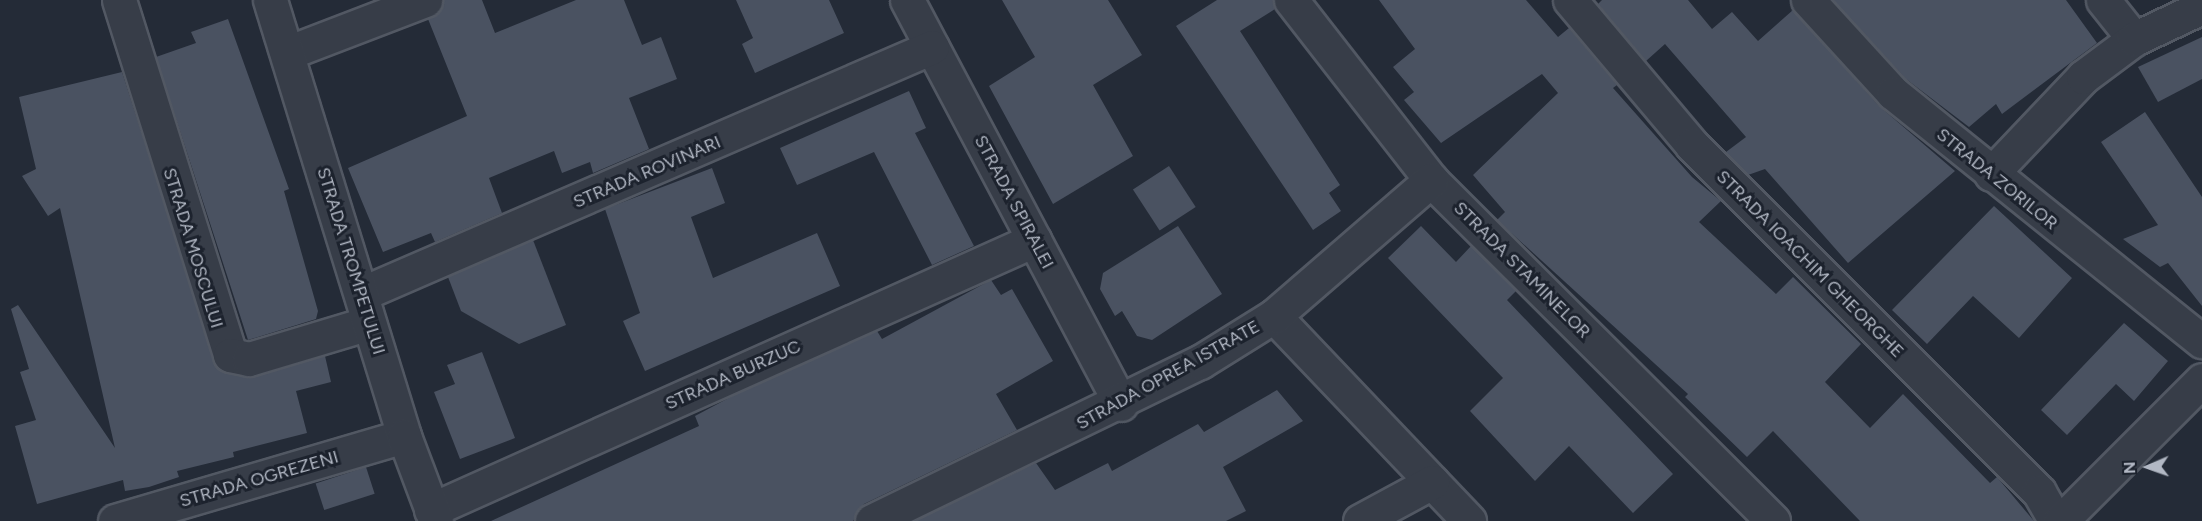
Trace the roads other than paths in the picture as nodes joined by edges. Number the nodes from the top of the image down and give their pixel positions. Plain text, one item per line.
1 (119, 0) edge
2 (270, 0) edge
3 (425, 0) edge
4 (907, 0) edge
5 (1291, 0) edge
6 (1570, 0) edge
7 (1808, 0) edge
8 (2103, 0) edge
9 (2202, 6) edge
10 (2134, 39) junction
11 (932, 47) junction
12 (287, 53) junction
13 (1991, 174) junction
14 (1431, 180) junction
15 (1034, 240) junction
16 (365, 308) junction
17 (1274, 316) junction
18 (2202, 341) edge
19 (2202, 380) edge
20 (1121, 404) junction
21 (404, 436) junction
22 (1432, 482) junction
23 (434, 515) edge
24 (115, 521) edge
25 (872, 521) edge
26 (1360, 521) edge
27 (1469, 521) edge
28 (1773, 521) edge
29 (2058, 521) edge

1 - 16 street, STRADA MOSCULUI
2 - 12 street, STRADA TROMPETULUI
3 - 12 street
4 - 11 street, STRADA SPIRALEI
5 - 14 street, STRADA STAMINELOR
6 - 29 street, STRADA IOACHIM GHEORGHE
7 - 13 street, STRADA ZORILOR
8 - 10 street
9 - 10 street
10 - 13 street
11 - 15 street, STRADA SPIRALEI
11 - 16 street, STRADA ROVINARI
12 - 16 street, STRADA TROMPETULUI
13 - 18 street, STRADA ZORILOR
14 - 17 street, STRADA OPREA ISTRATE
14 - 28 street, STRADA STAMINELOR
15 - 20 street, STRADA SPIRALEI
15 - 23 street, STRADA BURZUC
16 - 21 street, STRADA TROMPETULUI
17 - 20 street, STRADA OPREA ISTRATE
17 - 22 street
19 - 29 street
20 - 25 street, STRADA OPREA ISTRATE
21 - 23 street, STRADA TROMPETULUI
21 - 24 street, STRADA OGREZENI
22 - 26 street
22 - 27 street

